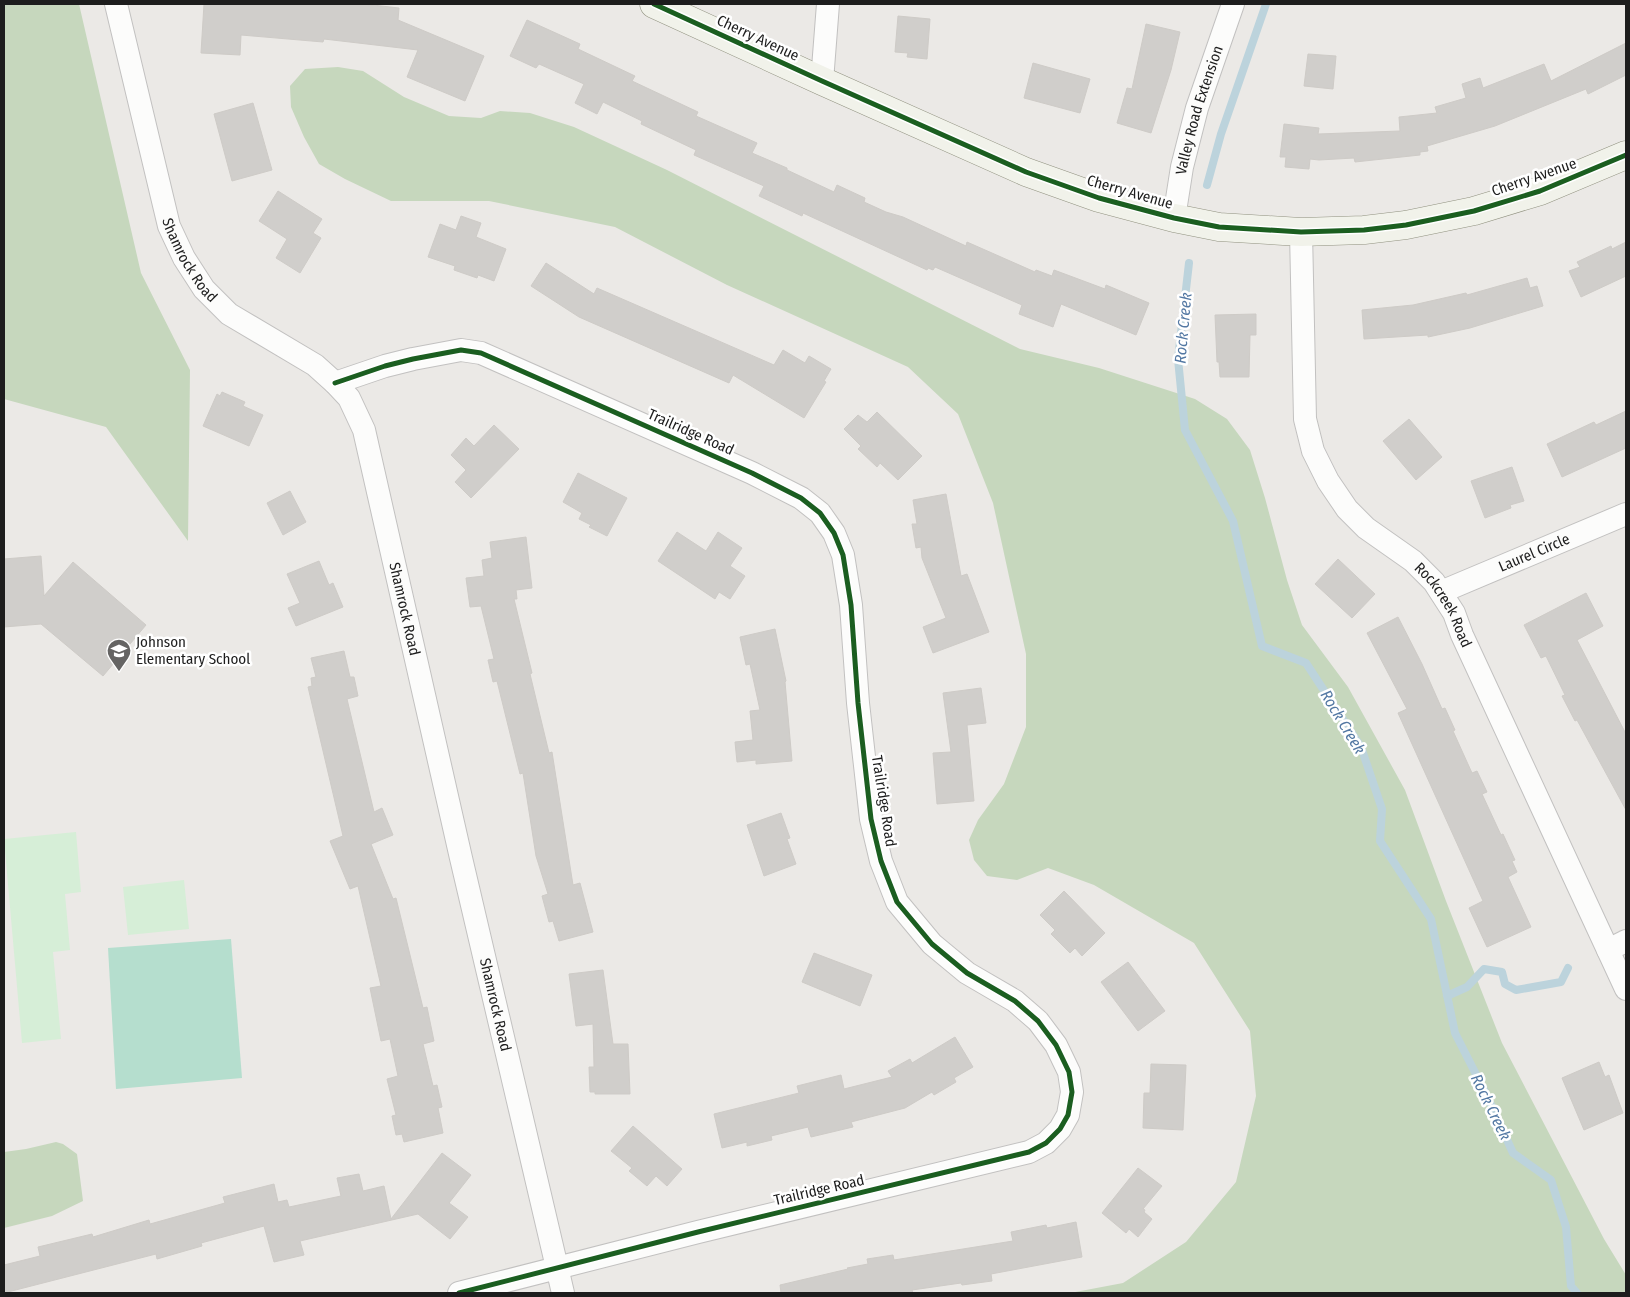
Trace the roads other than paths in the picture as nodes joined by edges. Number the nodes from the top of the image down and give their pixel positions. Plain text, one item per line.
1 (116, 4) edge
2 (654, 4) edge
3 (828, 4) edge
4 (1233, 4) edge
5 (822, 81) junction
6 (1626, 155) edge
7 (1174, 218) junction
8 (1301, 232) junction
9 (335, 383) junction
10 (1626, 514) edge
11 (1441, 592) junction
12 (1617, 945) edge
13 (1626, 989) edge
14 (558, 1268) junction
15 (459, 1293) edge
16 (563, 1293) edge

1 - 9 street, Shamrock Road
2 - 5 street, Cherry Avenue
3 - 5 street
4 - 7 street, Valley Road Extension
5 - 7 street, Cherry Avenue
6 - 8 street, Cherry Avenue
7 - 8 street, Cherry Avenue
8 - 11 street, Rockcreek Road
9 - 14 street, Shamrock Road
9 - 14 street, Trailridge Road
10 - 11 street, Laurel Circle
11 - 12 street, Rockcreek Road
12 - 13 street, Rockcreek Road
14 - 15 street, Trailridge Road
14 - 16 street, Shamrock Road

